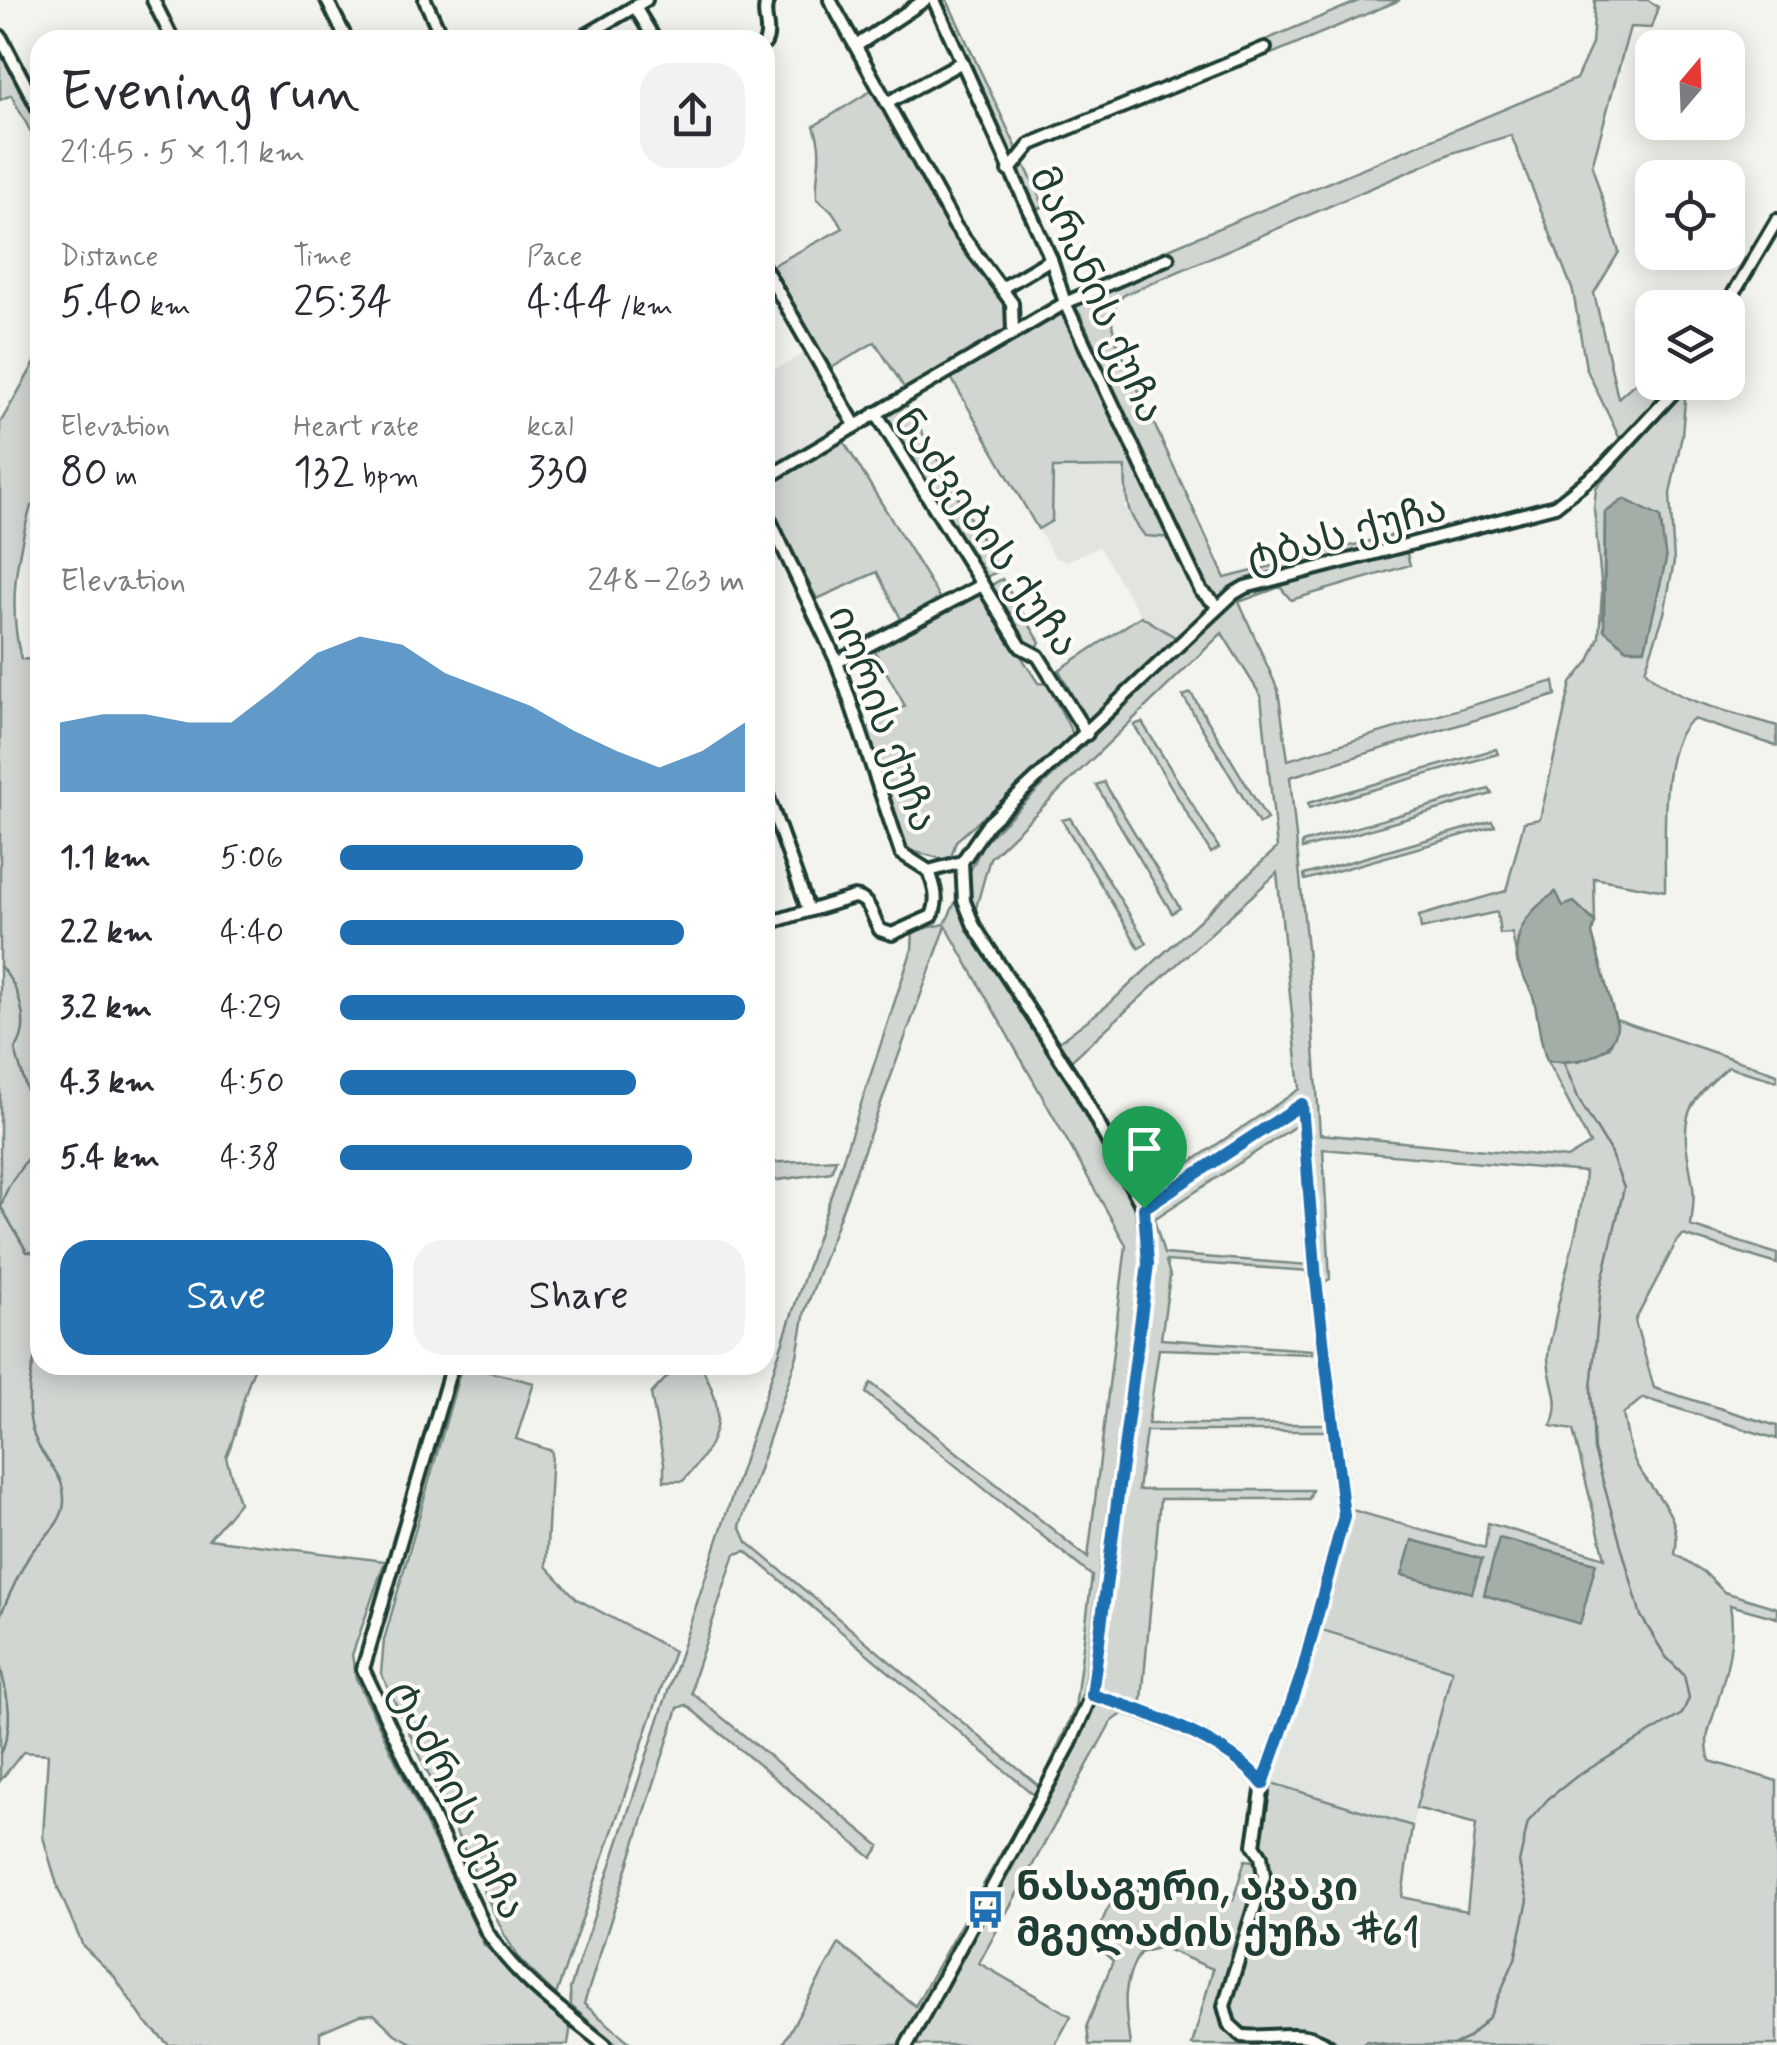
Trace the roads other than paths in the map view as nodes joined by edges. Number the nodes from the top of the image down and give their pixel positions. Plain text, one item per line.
1 (153, 0) edge
2 (327, 0) edge
3 (425, 0) edge
4 (768, 0) edge
5 (830, 0) edge
6 (925, 0) edge
7 (934, 0) edge
8 (641, 3) edge
9 (168, 30) edge
10 (342, 30) edge
11 (438, 30) edge
12 (595, 30) edge
13 (651, 30) edge
14 (768, 30) edge
15 (0, 36) edge
16 (856, 46) junction
17 (1265, 48) dead end
18 (962, 62) junction
19 (30, 93) edge
20 (887, 103) junction
21 (1010, 171) junction
22 (1777, 220) edge
23 (1168, 258) dead end
24 (1050, 259) junction
25 (775, 286) edge
26 (1002, 288) junction
27 (1736, 290) edge
28 (1065, 303) junction
29 (1013, 331) junction
30 (1666, 400) edge
31 (876, 413) junction
32 (855, 425) junction
33 (775, 472) edge
34 (775, 538) edge
35 (982, 585) junction
36 (1218, 606) junction
37 (837, 662) junction
38 (1087, 734) junction
39 (775, 817) edge
40 (962, 862) junction
41 (929, 871) junction
42 (808, 910) junction
43 (775, 921) edge
44 (1144, 1208) junction
45 (449, 1375) edge
46 (1092, 1695) junction
47 (1263, 1784) junction
48 (605, 2045) edge
49 (907, 2045) edge
50 (1327, 2045) edge

1 - 9 street
2 - 10 street
3 - 11 street
4 - 14 street
5 - 16 street
6 - 16 street
7 - 18 street, მარანის ქუჩა
8 - 12 street
8 - 13 street
15 - 19 street
16 - 20 street
17 - 21 street
18 - 20 street
18 - 21 street, მარანის ქუჩა
20 - 26 street
21 - 24 street, მარანის ქუჩა
22 - 27 street
23 - 28 street
24 - 26 street
24 - 28 street, მარანის ქუჩა
25 - 32 street
26 - 29 street
28 - 29 street
28 - 36 street, მარანის ქუჩა
29 - 31 street
30 - 36 street, ტბას ქუჩა
31 - 32 street, ნაძვების ქუჩა
31 - 35 street, ნაძვების ქუჩა
32 - 33 street, ნაძვების ქუჩა
34 - 37 street, იორის ქუჩა
35 - 37 street
35 - 38 street, ნაძვების ქუჩა
36 - 38 street, ტბას ქუჩა
37 - 41 street, იორის ქუჩა
38 - 40 street, ტბას ქუჩა
39 - 42 street
40 - 41 street, იორის ქუჩა
40 - 44 street, იორის ქუჩა
41 - 42 street
42 - 43 street
44 - 46 street
44 - 47 street
45 - 48 street, ტაძრის ქუჩა
46 - 47 street
46 - 49 street
47 - 50 street

